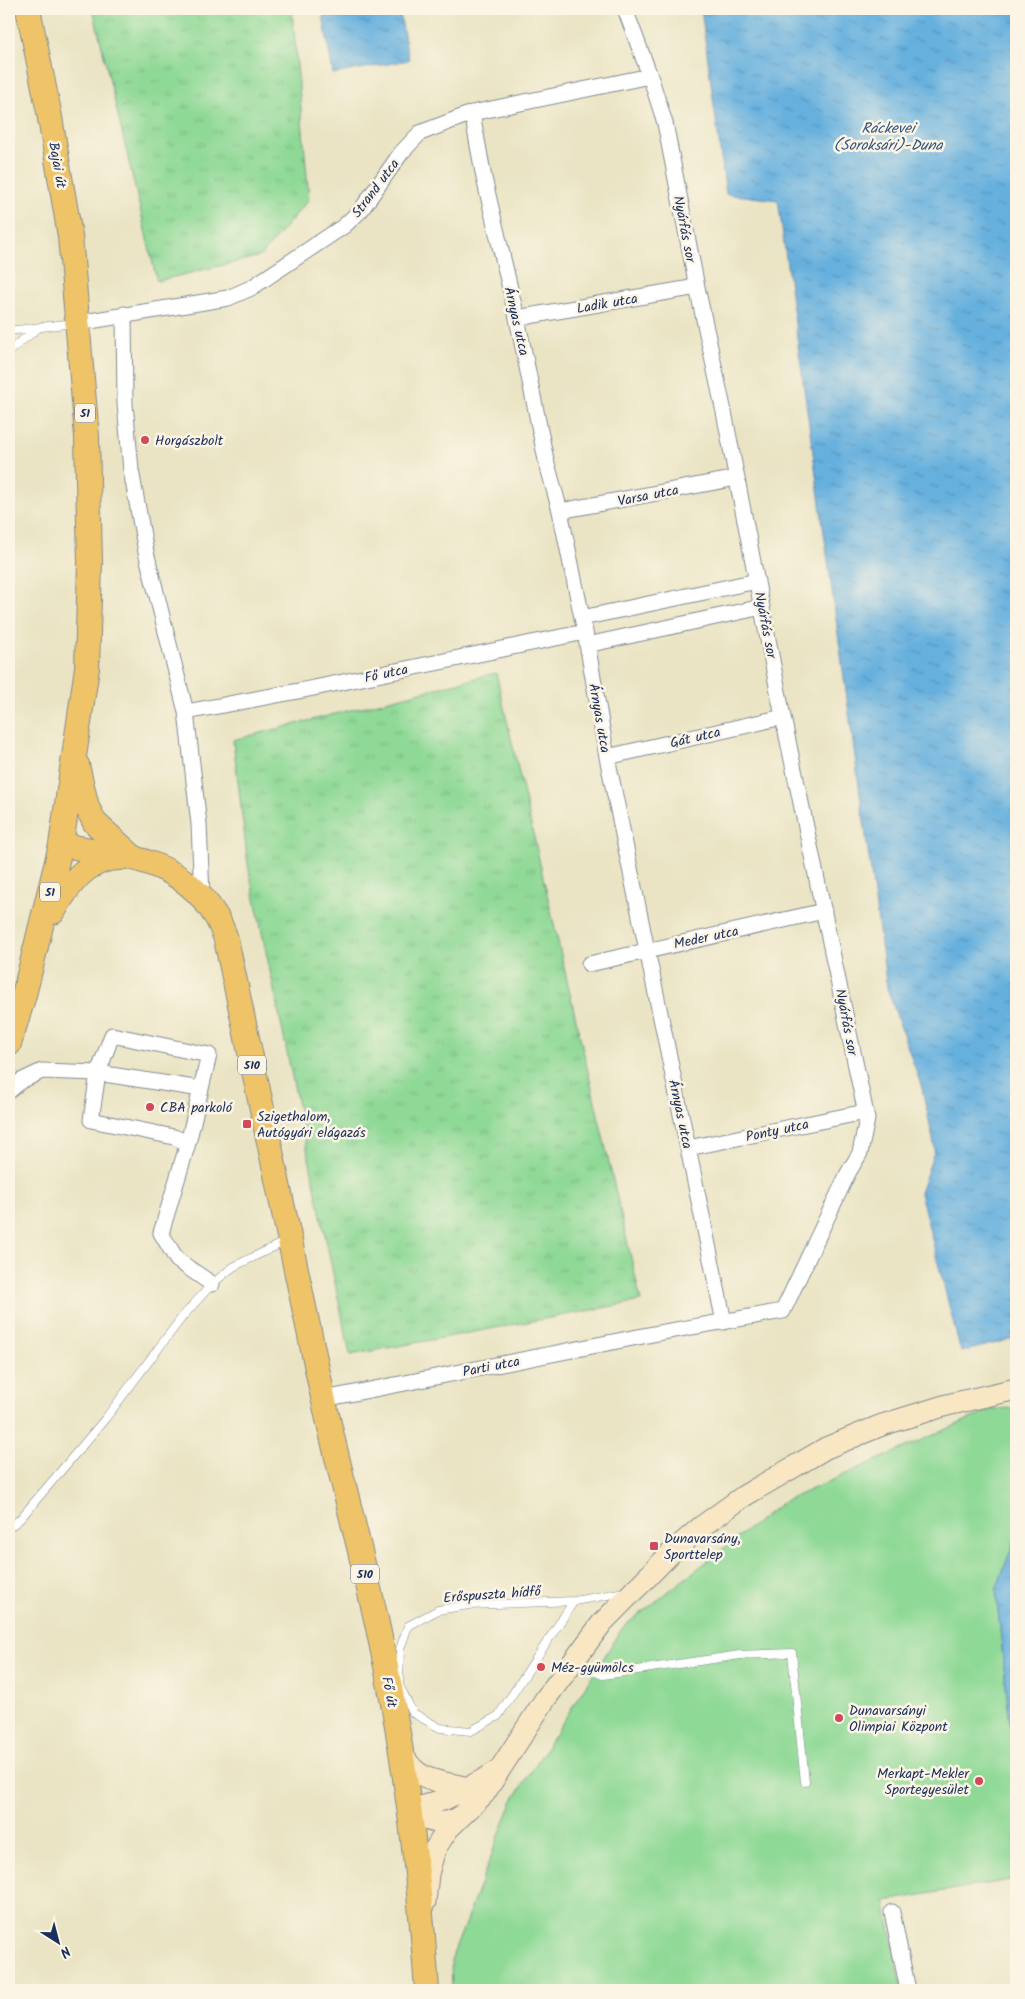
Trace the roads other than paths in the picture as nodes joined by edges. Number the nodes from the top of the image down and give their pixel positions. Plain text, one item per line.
1 (28, 9) edge
2 (625, 9) edge
3 (650, 76) junction
4 (9, 107) edge
5 (472, 114) junction
6 (9, 126) edge
7 (697, 287) junction
8 (124, 314) junction
9 (517, 318) junction
10 (78, 323) junction
11 (40, 327) junction
12 (9, 331) edge
13 (9, 352) edge
14 (737, 478) junction
15 (560, 511) junction
16 (757, 581) junction
17 (762, 607) junction
18 (584, 632) junction
19 (186, 712) junction
20 (784, 717) junction
21 (74, 753) junction
22 (606, 757) junction
23 (61, 845) junction
24 (134, 858) junction
25 (202, 896) junction
26 (824, 911) junction
27 (39, 938) junction
28 (647, 950) junction
29 (589, 964) dead end
30 (9, 1044) edge
31 (98, 1073) junction
32 (201, 1088) junction
33 (9, 1091) edge
34 (865, 1112) junction
35 (188, 1142) junction
36 (688, 1148) junction
37 (289, 1240) junction
38 (212, 1284) junction
39 (724, 1322) junction
40 (1016, 1389) edge
41 (324, 1399) junction
42 (9, 1528) edge
43 (632, 1591) junction
44 (574, 1601) junction
45 (572, 1661) junction
46 (400, 1750) junction
47 (498, 1771) junction
48 (805, 1782) dead end
49 (468, 1788) junction
50 (409, 1812) junction
51 (468, 1812) junction
52 (892, 1912) dead end
53 (422, 1920) junction
54 (427, 1990) edge
55 (908, 1990) edge

1 - 10 main road, Bajai út / 51
2 - 3 street, Nyárfás sor
3 - 5 street, Strand utca
3 - 7 street, Nyárfás sor
4 - 6 lane
5 - 8 street, Strand utca
5 - 9 street, Árnyas utca
7 - 9 street, Ladik utca
7 - 14 street, Nyárfás sor
8 - 10 street, Strand utca
8 - 19 street
9 - 15 street, Árnyas utca
10 - 11 lane
10 - 21 main road, 51
11 - 12 lane
11 - 13 lane
14 - 15 street, Varsa utca
14 - 16 street, Nyárfás sor
15 - 18 street, Árnyas utca
16 - 17 street, Nyárfás sor
16 - 18 street, Fő utca
17 - 18 street, Fő utca
17 - 20 street, Nyárfás sor
18 - 19 street, Fő utca
18 - 22 street, Árnyas utca
19 - 25 street
20 - 22 street, Gát utca
20 - 26 street, Nyárfás sor
21 - 23 main road, 51
21 - 24 main road
22 - 28 street, Árnyas utca
23 - 24 main road, 510
23 - 27 main road, 51
24 - 25 main road, 510
24 - 27 main road
25 - 37 main road, 510
26 - 28 street, Meder utca
26 - 34 street, Nyárfás sor
27 - 30 main road, 51
28 - 29 street, Meder utca
28 - 36 street, Árnyas utca
31 - 32 street
31 - 32 street
31 - 33 street
31 - 35 street
32 - 35 street
34 - 36 street, Ponty utca
34 - 39 street, Nyárfás sor
35 - 38 street
36 - 39 street, Árnyas utca
37 - 38 lane
37 - 41 main road, 510
38 - 42 lane
39 - 41 street, Parti utca
40 - 43 street
41 - 46 main road, Fő út / 510
43 - 44 lane, Erőspuszta hídfő
43 - 45 street
44 - 44 lane, Erőspuszta hídfő
45 - 47 street
45 - 48 lane
46 - 49 street
46 - 50 main road, Fő út / 510
47 - 49 street
47 - 51 street
49 - 50 street
50 - 51 street
50 - 53 main road, Fő út / 510
51 - 53 street
52 - 55 street
53 - 54 main road, Fő út / 510

